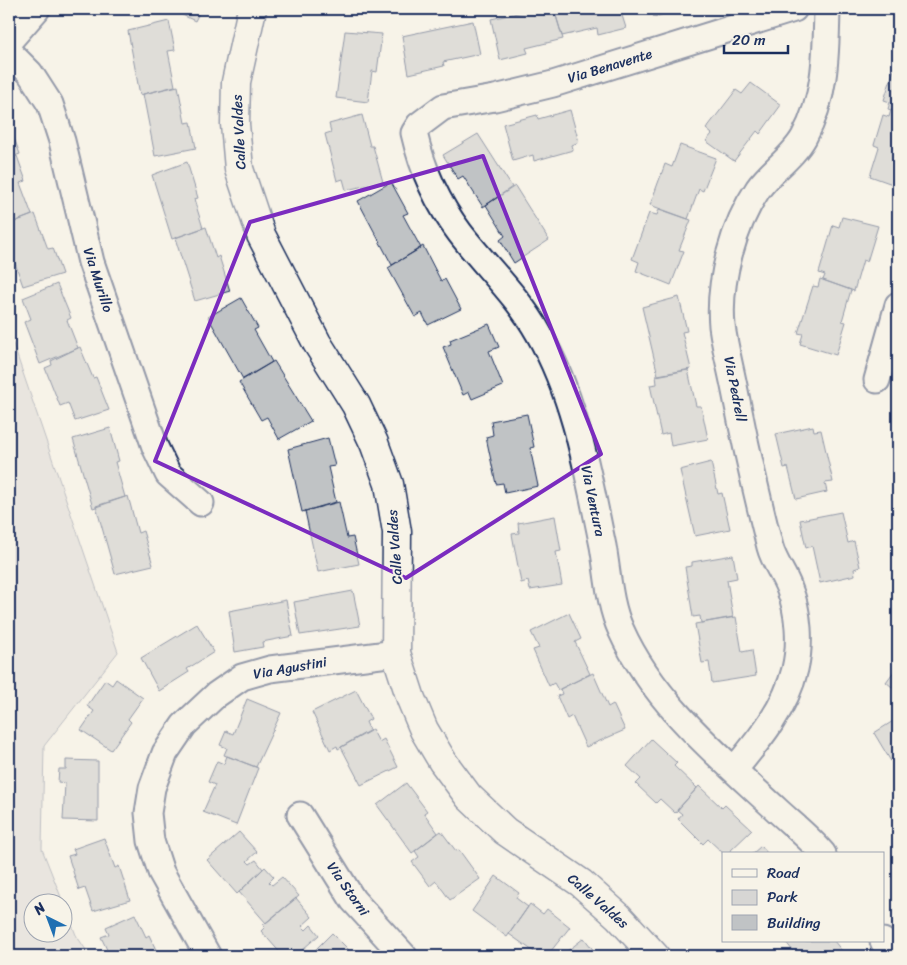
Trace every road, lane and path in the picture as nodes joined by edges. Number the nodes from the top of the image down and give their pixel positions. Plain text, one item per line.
1 (37, 9) edge
2 (252, 9) edge
3 (794, 9) edge
4 (827, 9) edge
5 (9, 41) edge
6 (9, 52) edge
7 (426, 119) joint
8 (898, 305) edge
9 (877, 380) dead end
10 (201, 503) dead end
11 (396, 653) junction
12 (734, 770) junction
13 (300, 815) dead end
14 (821, 852) edge
15 (208, 956) edge
16 (404, 956) edge
17 (655, 956) edge

1 - 5 street
2 - 11 street, Calle Valdes
3 - 7 street, Via Benavente
4 - 12 street, Via Pedrell
6 - 10 street, Via Murillo
7 - 12 street, Via Ventura
8 - 9 street
11 - 15 street, Via Agustini
11 - 17 street, Calle Valdes
12 - 14 street, Via Ventura
13 - 16 street, Via Storni

